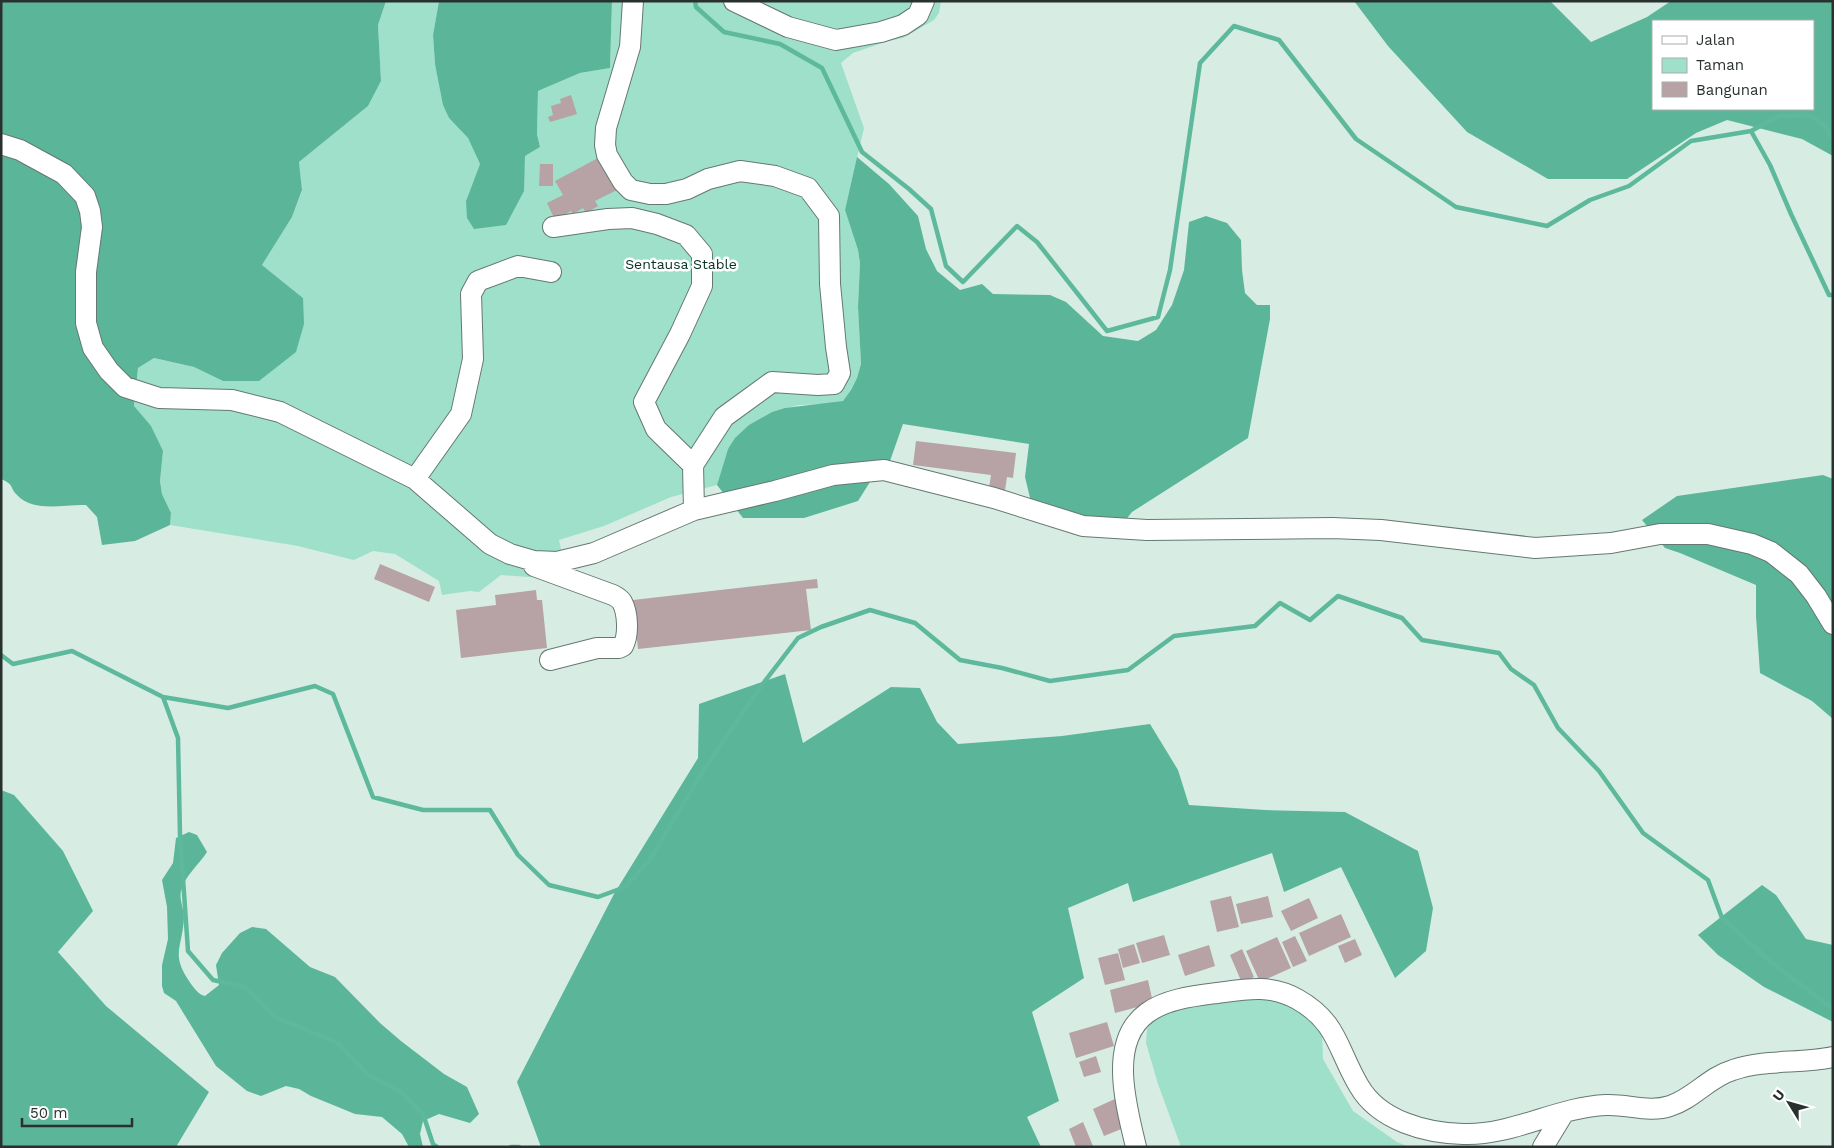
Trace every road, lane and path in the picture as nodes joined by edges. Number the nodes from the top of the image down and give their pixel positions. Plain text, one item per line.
1 (633, 1) edge
2 (734, 1) edge
3 (924, 1) edge
4 (1, 144) edge
5 (553, 227) dead end
6 (551, 272) dead end
7 (693, 465) junction
8 (415, 479) junction
9 (694, 510) junction
10 (522, 558) junction
11 (1833, 624) edge
12 (550, 660) dead end
13 (1833, 1057) edge
14 (1563, 1114) junction
15 (1136, 1147) edge
16 (1543, 1147) edge

1 - 7 street
2 - 3 street
4 - 8 street
5 - 7 street
6 - 8 street
7 - 9 street
8 - 10 street
9 - 10 street
9 - 11 street
10 - 12 street
13 - 14 street
14 - 15 street
14 - 16 street

